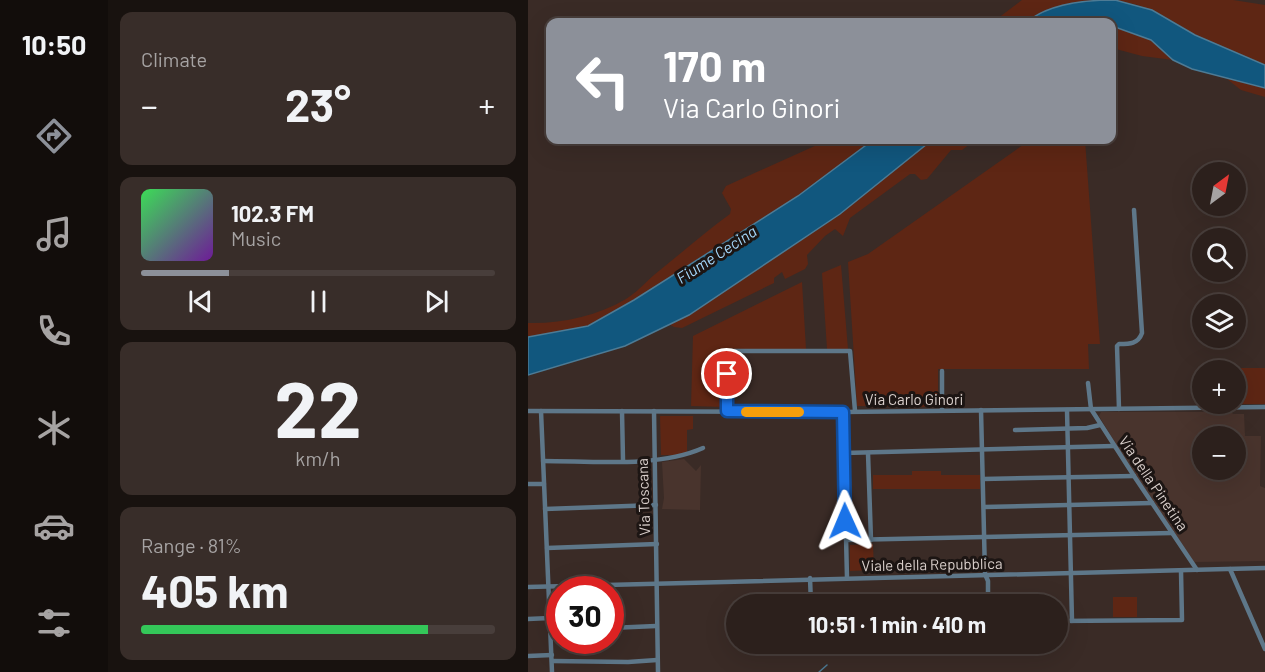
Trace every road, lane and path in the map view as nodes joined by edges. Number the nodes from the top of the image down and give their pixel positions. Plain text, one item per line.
1 (1134, 210) dead end
2 (942, 371) dead end
3 (1088, 383) dead end
4 (1265, 407) edge
5 (1091, 409) junction
6 (1119, 409) junction
7 (942, 410) junction
8 (981, 410) junction
9 (1067, 410) junction
10 (528, 411) edge
11 (542, 411) junction
12 (622, 411) junction
13 (654, 411) junction
14 (727, 411) junction
15 (855, 411) junction
16 (843, 412) junction
17 (1100, 425) junction
18 (1067, 429) junction
19 (1015, 430) dead end
20 (1114, 446) junction
21 (703, 448) dead end
22 (1067, 448) junction
23 (982, 449) junction
24 (844, 453) junction
25 (868, 453) junction
26 (623, 460) junction
27 (654, 460) junction
28 (543, 461) junction
29 (1134, 476) junction
30 (1068, 477) junction
31 (983, 479) junction
32 (528, 484) edge
33 (543, 484) junction
34 (1152, 503) junction
35 (656, 505) junction
36 (1068, 505) junction
37 (984, 507) junction
38 (545, 509) junction
39 (1172, 532) junction
40 (1070, 536) junction
41 (984, 537) junction
42 (846, 540) junction
43 (871, 540) junction
44 (657, 544) junction
45 (547, 548) junction
46 (1265, 568) edge
47 (1230, 569) junction
48 (1197, 570) junction
49 (1181, 571) junction
50 (1071, 572) junction
51 (985, 574) junction
52 (548, 576) edge
53 (810, 578) junction
54 (847, 578) junction
55 (657, 583) junction
56 (624, 584) edge
57 (546, 586) edge
58 (528, 587) edge
59 (811, 594) edge
60 (988, 594) edge
61 (546, 618) edge
62 (528, 619) edge
63 (1068, 621) edge
64 (1072, 621) junction
65 (656, 626) junction
66 (624, 627) edge
67 (1265, 649) edge
68 (552, 655) joint
69 (528, 657) edge
70 (657, 660) junction
71 (552, 661) junction
72 (552, 672) edge
73 (658, 672) edge

1 - 6 street
2 - 7 street
3 - 5 street
4 - 6 street, Via Carlo Ginori
5 - 6 street, Via Carlo Ginori
5 - 9 street, Via Carlo Ginori
5 - 17 street, Via della Pinetina
7 - 8 street, Via Carlo Ginori
7 - 15 street, Via Carlo Ginori
8 - 9 street, Via Carlo Ginori
8 - 23 street
9 - 18 street
10 - 11 street, Via Carlo Ginori
11 - 12 street, Via Carlo Ginori
11 - 28 street
12 - 13 street, Via Carlo Ginori
12 - 26 street
13 - 14 street, Via Carlo Ginori
13 - 27 street, Via Toscana
14 - 15 street
14 - 16 street, Via Carlo Ginori
15 - 16 street, Via Carlo Ginori
16 - 24 street
17 - 18 street
17 - 20 street, Via della Pinetina
18 - 19 street
18 - 22 street
20 - 22 street
20 - 29 street, Via della Pinetina
21 - 27 street
22 - 23 street
22 - 30 street
23 - 25 street
23 - 31 street
24 - 25 street
24 - 42 street
25 - 43 street
26 - 27 street
26 - 28 street
27 - 35 street, Via Toscana
28 - 33 street
29 - 30 street
29 - 34 street, Via della Pinetina
30 - 31 street
30 - 36 street
31 - 37 street
32 - 33 street
33 - 38 street
34 - 36 street
34 - 39 street, Via della Pinetina
35 - 38 street
35 - 44 street, Via Toscana
36 - 37 street
36 - 40 street
37 - 41 street
38 - 45 street
39 - 40 street
39 - 48 street, Via della Pinetina
40 - 41 street
40 - 50 street
41 - 43 street
41 - 51 street
42 - 43 street
42 - 54 street
44 - 45 street
44 - 55 street, Via Toscana
45 - 52 street
46 - 47 street, Viale della Repubblica
47 - 48 street, Viale della Repubblica
47 - 67 street
48 - 49 street, Viale della Repubblica
49 - 50 street, Viale della Repubblica
49 - 64 street
50 - 51 street, Viale della Repubblica
50 - 64 street
51 - 54 street, Viale della Repubblica
51 - 60 street
53 - 54 street, Viale della Repubblica
53 - 55 street, Viale della Repubblica
53 - 59 street
55 - 56 street, Viale della Repubblica
55 - 65 street, Via Toscana
57 - 58 street, Viale della Repubblica
61 - 62 street
63 - 64 street
65 - 66 street
65 - 70 street, Via Toscana
68 - 69 street
68 - 71 street
70 - 71 street
70 - 73 street, Via Toscana
71 - 72 street

